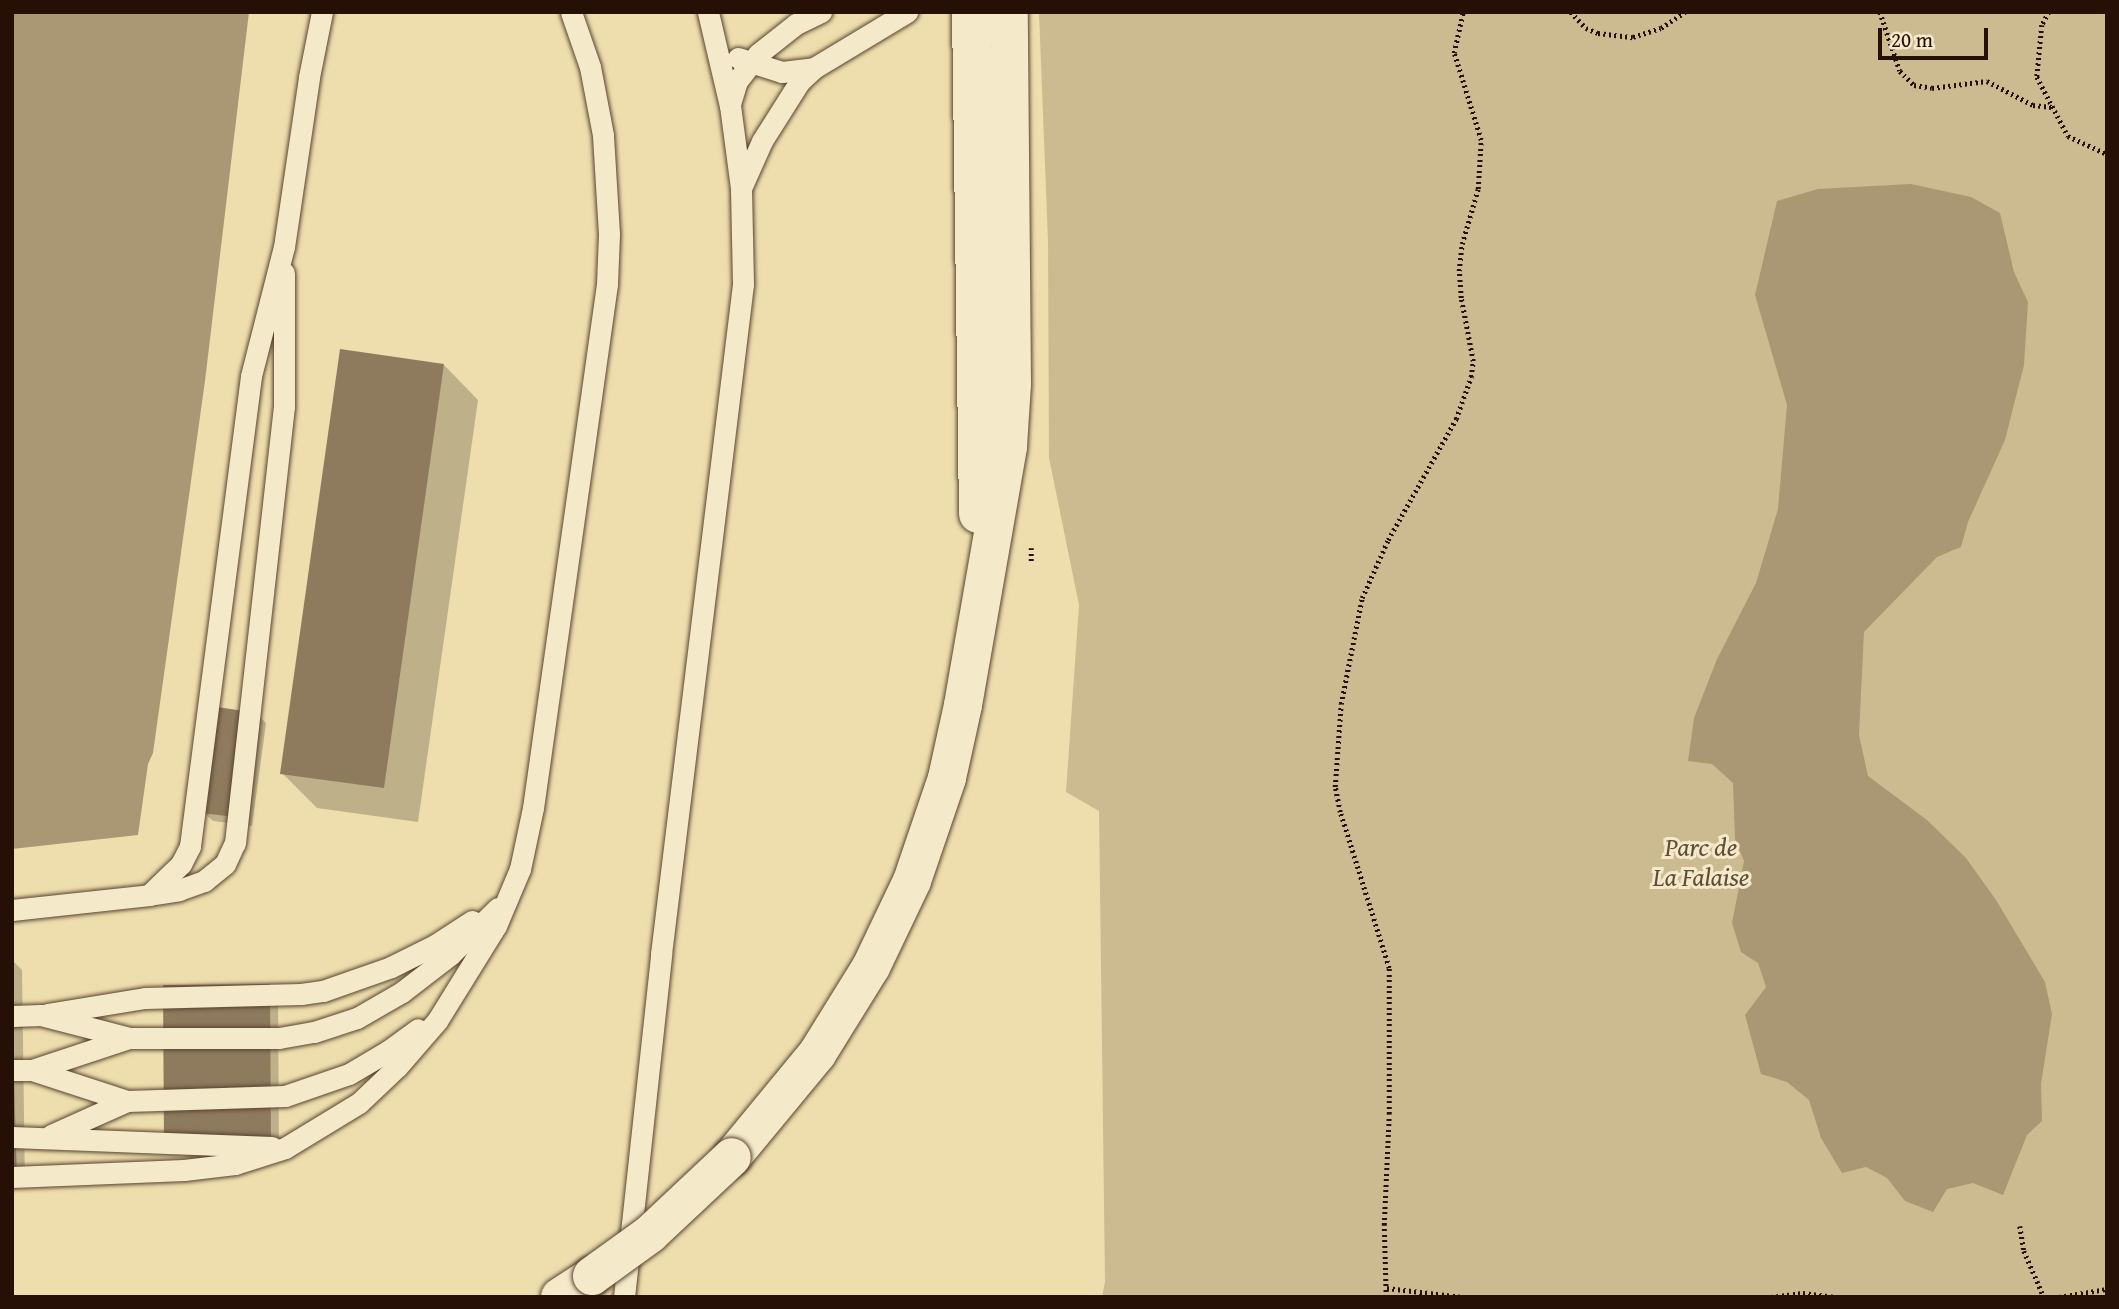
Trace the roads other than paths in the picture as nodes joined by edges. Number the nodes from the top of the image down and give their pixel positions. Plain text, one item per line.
1 (322, 12) edge
2 (571, 12) edge
3 (708, 12) edge
4 (821, 12) edge
5 (907, 12) edge
6 (971, 12) edge
7 (1009, 12) edge
8 (717, 43) junction
9 (749, 64) junction
10 (814, 68) junction
11 (730, 106) junction
12 (741, 188) junction
13 (284, 247) junction
14 (977, 614) junction
15 (149, 895) junction
16 (509, 897) junction
17 (12, 910) edge
18 (450, 1002) junction
19 (41, 1015) junction
20 (12, 1016) edge
21 (129, 1038) junction
22 (22, 1070) edge
23 (127, 1101) junction
24 (12, 1137) edge
25 (46, 1137) junction
26 (285, 1148) junction
27 (12, 1177) edge
28 (560, 1297) edge
29 (624, 1297) edge

1 - 13 lane
2 - 16 lane
3 - 8 lane
4 - 9 lane
5 - 10 lane
6 - 14 street
7 - 14 street
8 - 9 lane
8 - 11 lane
9 - 10 lane
9 - 11 lane
10 - 12 lane
11 - 12 lane
12 - 29 lane
13 - 15 lane
13 - 15 lane
14 - 28 street, bridge
15 - 17 lane
16 - 18 lane
16 - 19 lane
16 - 21 lane
18 - 23 lane
18 - 26 lane
19 - 20 lane
19 - 21 lane
21 - 22 lane
22 - 23 lane
23 - 25 lane
24 - 25 lane
25 - 26 lane
26 - 27 lane

